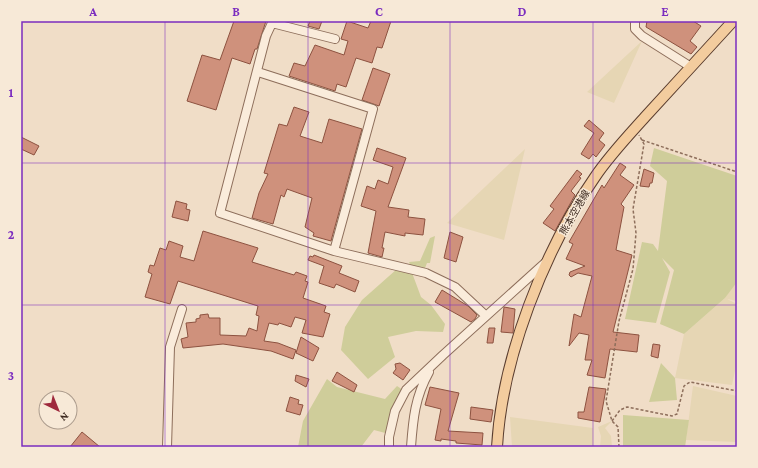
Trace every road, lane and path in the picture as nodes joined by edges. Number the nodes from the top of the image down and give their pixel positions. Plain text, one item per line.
1 (635, 21) edge
2 (733, 21) edge
3 (335, 39) dead end
4 (690, 67) junction
5 (258, 72) junction
6 (635, 128) junction
7 (642, 140) junction
8 (737, 172) edge
9 (334, 251) junction
10 (546, 262) junction
11 (182, 309) dead end
12 (485, 315) junction
13 (434, 363) junction
14 (737, 391) edge
15 (612, 420) junction
16 (167, 447) edge
17 (389, 447) edge
18 (411, 447) edge
19 (497, 447) edge
20 (619, 447) edge

1 - 4 street
2 - 4 main road, 熊本空港線
3 - 5 street
4 - 6 main road, 熊本空港線
5 - 9 street
5 - 9 street
6 - 7 path
6 - 10 main road, 熊本空港線
7 - 8 path
7 - 15 path
9 - 12 street
10 - 12 street
10 - 19 main road, 熊本空港線
11 - 16 street
12 - 13 street
13 - 17 street
13 - 18 street
14 - 15 path
15 - 20 path

